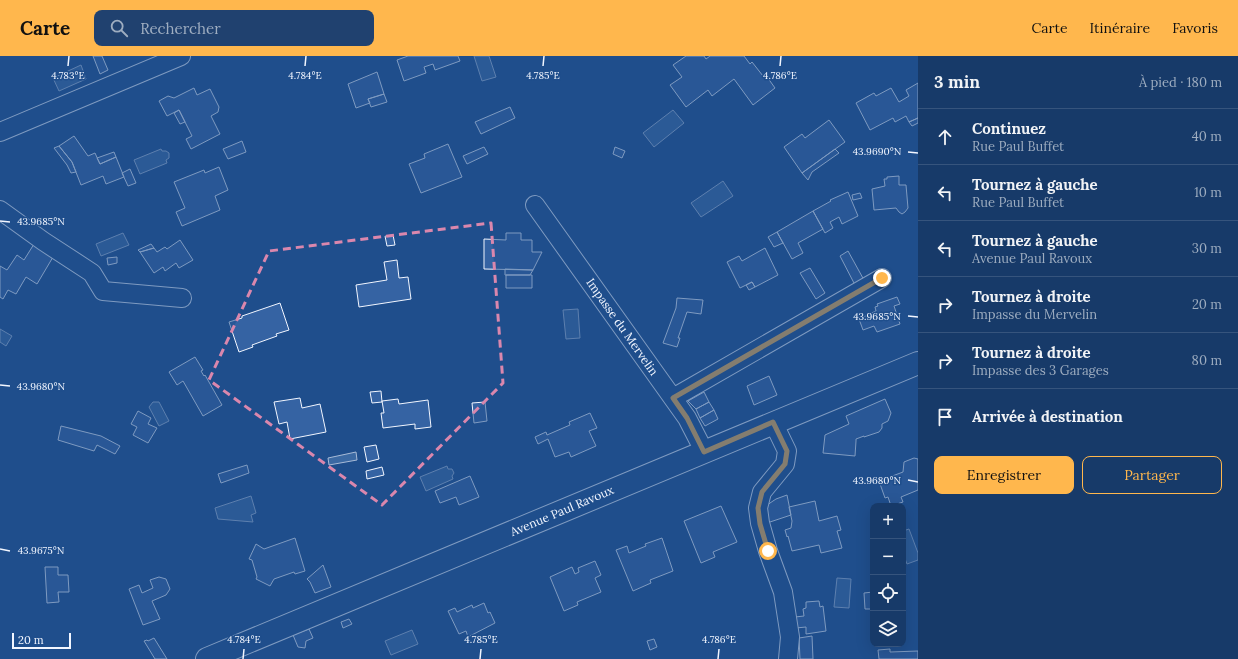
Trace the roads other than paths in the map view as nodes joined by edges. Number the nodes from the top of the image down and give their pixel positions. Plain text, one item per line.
1 (181, 56) edge
2 (0, 132) edge
3 (536, 204) dead end
4 (0, 210) edge
5 (882, 278) dead end
6 (182, 298) dead end
7 (918, 362) edge
8 (673, 398) junction
9 (773, 422) junction
10 (704, 452) junction
11 (207, 659) edge
12 (788, 659) edge

1 - 2 street
3 - 8 street, Impasse du Mervelin
4 - 6 street
5 - 8 street
7 - 9 street, Avenue Paul Ravoux
8 - 10 street, Impasse du Mervelin
9 - 10 street, Avenue Paul Ravoux
9 - 12 street
10 - 11 street, Avenue Paul Ravoux

